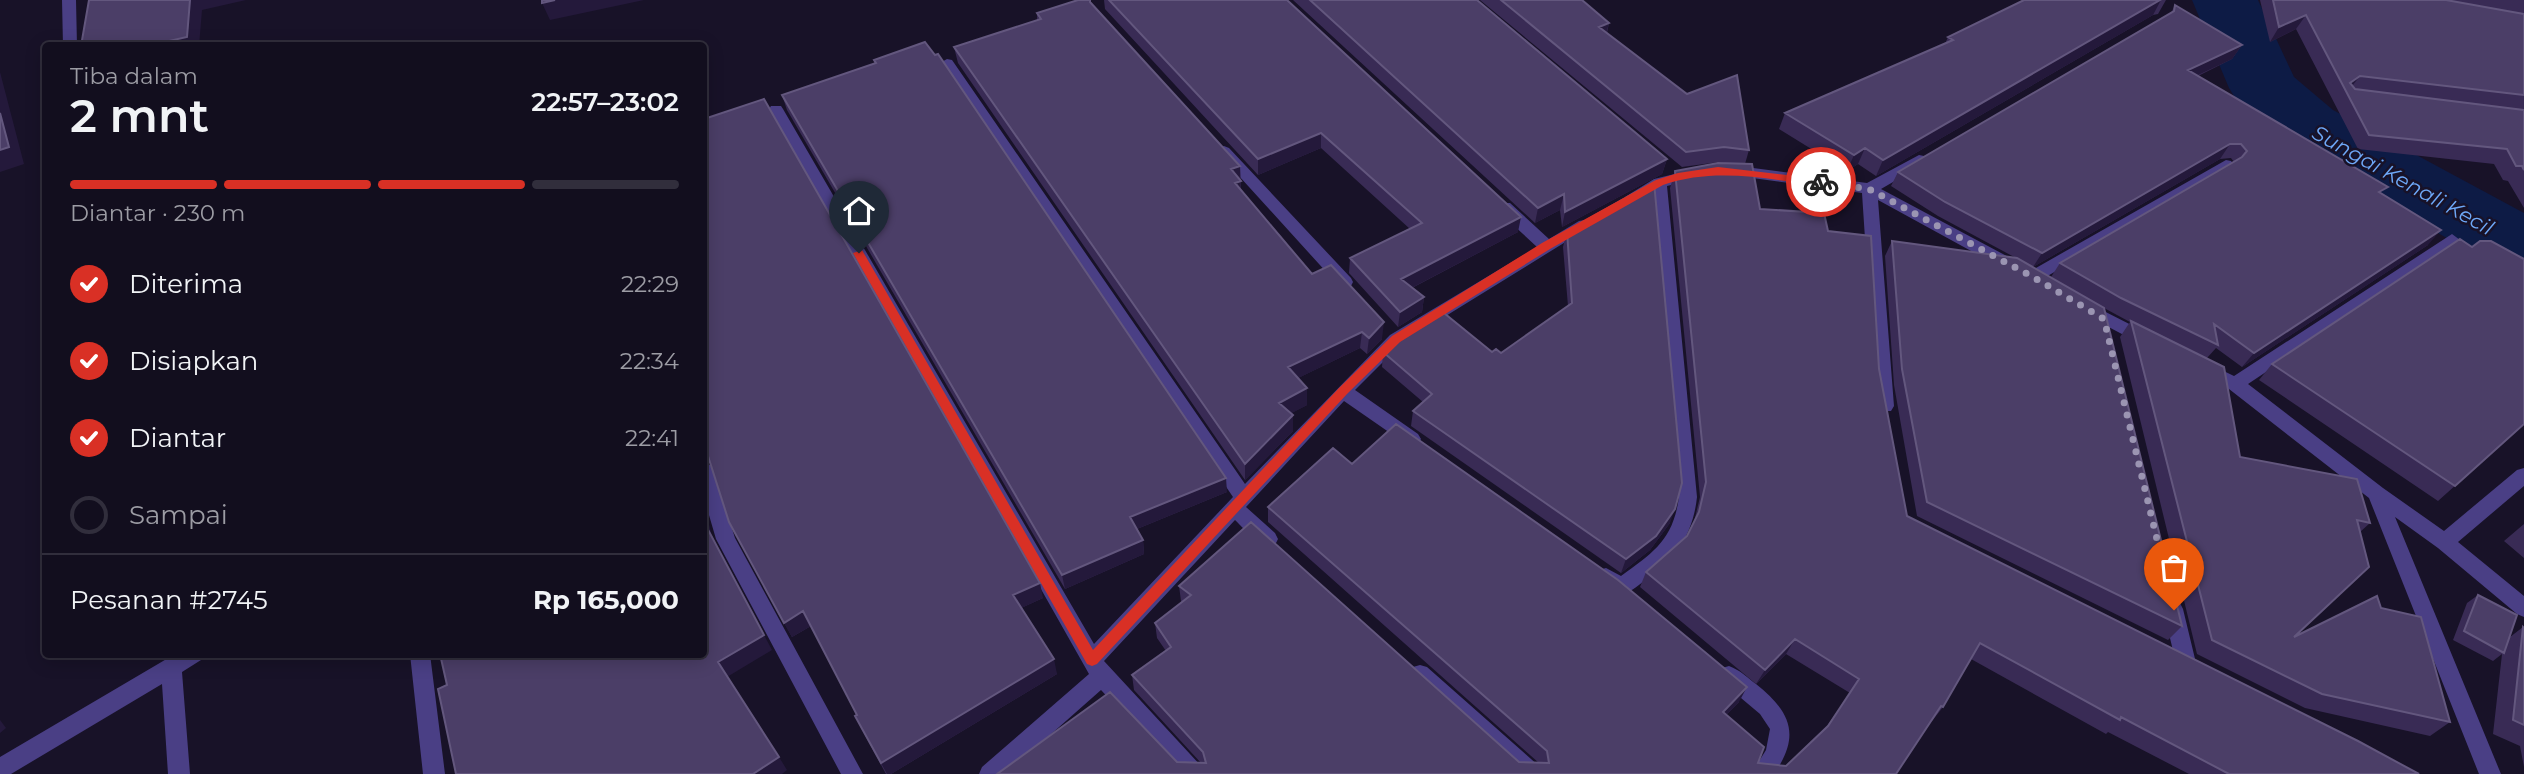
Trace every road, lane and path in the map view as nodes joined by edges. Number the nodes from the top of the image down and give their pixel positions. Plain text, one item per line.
1 (69, 0) edge
2 (70, 42) edge
3 (947, 63) edge
4 (776, 109) dead end
5 (1211, 136) edge
6 (1929, 154) edge
7 (2226, 165) edge
8 (1669, 175) junction
9 (1869, 189) junction
10 (1495, 199) edge
11 (2452, 240) dead end
12 (1546, 246) junction
13 (2033, 277) junction
14 (1359, 298) edge
15 (2104, 319) junction
16 (2111, 345) edge
17 (2164, 348) edge
18 (2188, 360) edge
19 (2235, 384) junction
20 (1343, 391) junction
21 (1888, 425) edge
22 (1423, 447) edge
23 (2524, 475) edge
24 (707, 480) edge
25 (2376, 494) junction
26 (1239, 503) junction
27 (2445, 542) junction
28 (1286, 554) edge
29 (1592, 566) edge
30 (1621, 587) junction
31 (2171, 597) edge
32 (1642, 604) edge
33 (2524, 608) edge
34 (2161, 650) edge
35 (188, 658) edge
36 (420, 658) edge
37 (1409, 664) edge
38 (1717, 665) edge
39 (172, 668) junction
40 (1097, 668) junction
41 (0, 769) edge
42 (179, 774) edge
43 (434, 774) edge
44 (852, 774) edge
45 (990, 774) edge
46 (1194, 774) edge
47 (1532, 774) edge
48 (1762, 774) edge
49 (2490, 774) edge

1 - 2 street
3 - 26 street
4 - 40 street
5 - 14 street
6 - 9 street
7 - 13 street
8 - 9 street
8 - 12 street
8 - 30 street
9 - 13 street
9 - 21 street
10 - 12 street
11 - 19 street
12 - 20 street
13 - 15 street
15 - 16 street
15 - 17 street
18 - 19 street
19 - 25 street
20 - 22 street
20 - 26 street
23 - 27 street
24 - 44 street
25 - 27 street
25 - 49 street
26 - 28 street
26 - 40 street
27 - 33 street
29 - 30 street
30 - 32 street
31 - 34 street
35 - 39 street
36 - 43 street
37 - 47 street
38 - 48 street
39 - 41 street
39 - 42 street
40 - 45 street
40 - 46 street

